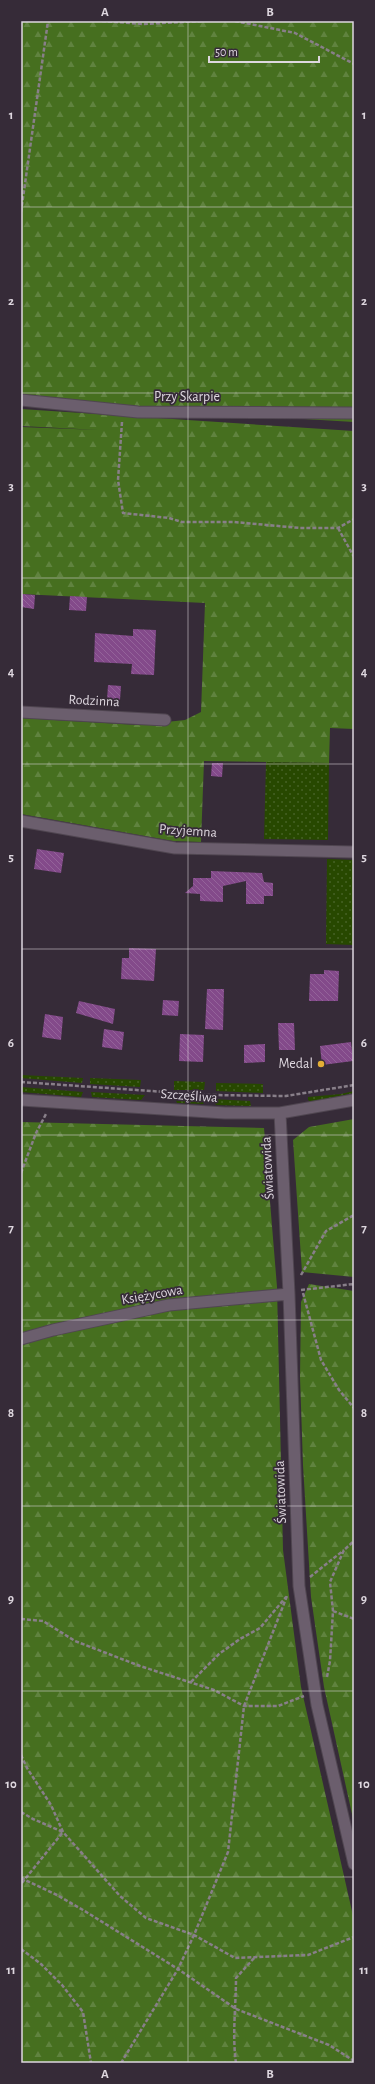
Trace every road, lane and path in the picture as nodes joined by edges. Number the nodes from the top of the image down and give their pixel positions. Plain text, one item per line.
1 (48, 21) edge
2 (102, 21) edge
3 (202, 21) edge
4 (235, 21) edge
5 (125, 22) edge
6 (354, 64) edge
7 (21, 212) edge
8 (21, 400) edge
9 (123, 410) junction
10 (354, 413) edge
11 (354, 519) edge
12 (338, 528) junction
13 (354, 557) edge
14 (21, 712) edge
15 (165, 720) dead end
16 (21, 821) edge
17 (354, 852) edge
18 (21, 1082) edge
19 (354, 1085) edge
20 (21, 1100) edge
21 (354, 1100) edge
22 (49, 1108) dead end
23 (280, 1113) junction
24 (21, 1172) edge
25 (354, 1215) edge
26 (354, 1284) edge
27 (302, 1290) junction
28 (289, 1294) junction
29 (21, 1338) edge
30 (354, 1408) edge
31 (354, 1541) edge
32 (344, 1550) junction
33 (299, 1586) junction
34 (333, 1611) junction
35 (354, 1618) edge
36 (21, 1619) edge
37 (190, 1682) junction
38 (315, 1691) junction
39 (244, 1706) junction
40 (21, 1755) edge
41 (21, 1812) edge
42 (63, 1832) junction
43 (354, 1864) edge
44 (21, 1878) edge
45 (25, 1879) junction
46 (21, 1884) edge
47 (194, 1935) junction
48 (354, 1937) edge
49 (21, 1949) edge
50 (255, 1957) junction
51 (178, 1969) junction
52 (236, 2009) junction
53 (354, 2061) edge
54 (91, 2063) edge
55 (121, 2063) edge
56 (236, 2063) edge

1 - 7 path
2 - 5 path
3 - 5 path
4 - 6 path
8 - 9 street, Przy Skarpie
9 - 10 street, Przy Skarpie
9 - 12 path
11 - 12 path
12 - 13 path
14 - 15 street, Rodzinna
16 - 17 street, Przyjemna
18 - 19 path
20 - 23 street, Szczęśliwa
21 - 23 street, Szczęśliwa
22 - 24 path
23 - 28 street, Światowida
25 - 28 path
26 - 27 path
27 - 28 path
27 - 30 path
28 - 29 street, Księżycowa
28 - 33 street, Światowida
31 - 32 path
32 - 33 path
32 - 34 path
33 - 38 street, Światowida
34 - 35 path
34 - 38 path
36 - 37 path
37 - 39 path
37 - 39 path
38 - 39 path
38 - 43 street, Światowida
39 - 47 path
40 - 42 path
41 - 42 path
42 - 45 path
42 - 47 path
44 - 45 path
45 - 46 path
45 - 51 path
47 - 50 path
47 - 51 path
48 - 50 path
49 - 54 path
50 - 52 path
51 - 52 path
51 - 55 path
52 - 53 path
52 - 56 path

